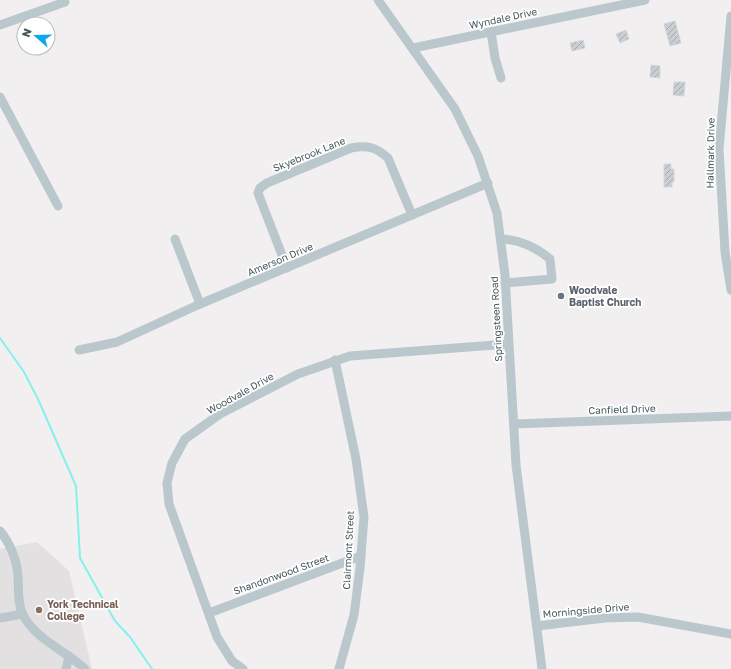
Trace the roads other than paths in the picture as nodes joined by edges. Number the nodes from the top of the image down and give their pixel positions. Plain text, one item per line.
1 (378, 0) edge
2 (645, 0) edge
3 (65, 2) dead end
4 (731, 16) edge
5 (0, 25) edge
6 (491, 32) junction
7 (413, 48) junction
8 (501, 78) dead end
9 (0, 97) edge
10 (488, 183) junction
11 (58, 206) dead end
12 (412, 215) junction
13 (175, 239) dead end
14 (501, 239) junction
15 (287, 268) junction
16 (505, 283) junction
17 (731, 290) edge
18 (200, 304) junction
19 (508, 344) junction
20 (80, 350) dead end
21 (335, 360) junction
22 (731, 416) edge
23 (514, 424) junction
24 (0, 531) edge
25 (361, 556) junction
26 (209, 613) junction
27 (23, 614) junction
28 (0, 618) edge
29 (537, 626) junction
30 (731, 634) edge
31 (69, 656) junction
32 (66, 669) edge
33 (85, 669) edge
34 (243, 669) edge
35 (339, 669) edge
36 (542, 669) edge

1 - 7 street, Springsteen Road
2 - 6 street, Wyndale Drive
3 - 5 street
4 - 17 street, Hallmark Drive
6 - 7 street, Wyndale Drive
6 - 8 street
7 - 10 street, Springsteen Road
9 - 11 street
10 - 12 street, Amerson Drive
10 - 14 street, Springsteen Road
12 - 15 street, Amerson Drive
12 - 15 street, Skyebrook Lane
13 - 18 street
14 - 16 street, Springsteen Road
14 - 16 street
15 - 18 street, Amerson Drive
16 - 19 street, Springsteen Road
18 - 20 street, Amerson Drive
19 - 21 street, Woodvale Drive
19 - 23 street, Springsteen Road
21 - 25 street, Clairmont Street
21 - 26 street, Woodvale Drive
22 - 23 street, Canfield Drive
23 - 29 street, Springsteen Road
24 - 27 street
25 - 26 street, Shandonwood Street
25 - 35 street, Clairmont Street
26 - 34 street, Woodvale Drive
27 - 28 street
27 - 31 street
29 - 30 street, Morningside Drive
29 - 36 street, Springsteen Road
31 - 32 street
31 - 33 street

